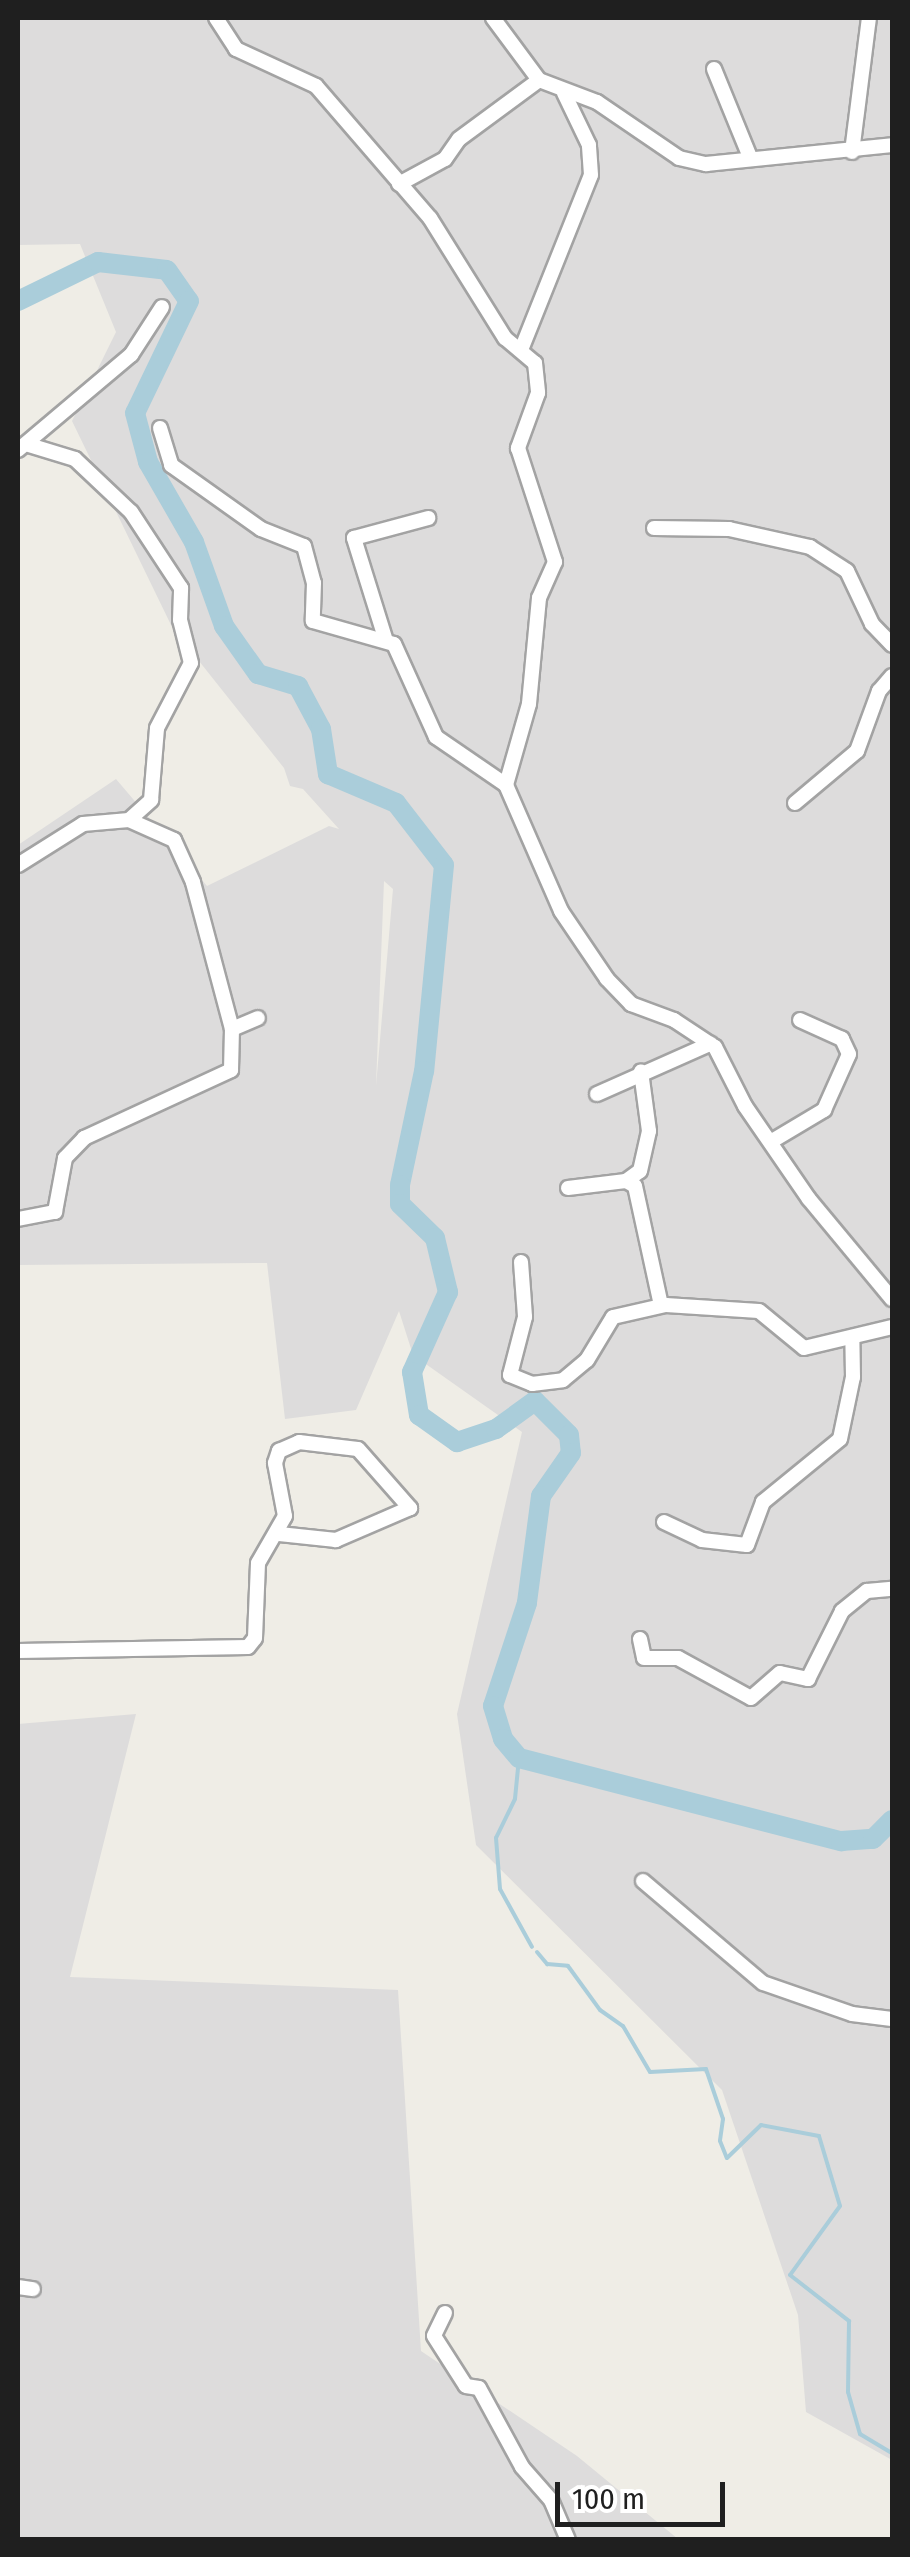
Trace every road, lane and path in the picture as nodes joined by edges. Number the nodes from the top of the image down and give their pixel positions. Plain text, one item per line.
1 (216, 18) edge
2 (494, 18) edge
3 (870, 18) edge
4 (714, 69) dead end
5 (539, 80) junction
6 (564, 93) junction
7 (892, 145) edge
8 (852, 152) junction
9 (750, 158) junction
10 (399, 184) junction
11 (162, 307) dead end
12 (521, 350) junction
13 (160, 428) dead end
14 (23, 448) edge
15 (428, 518) dead end
16 (654, 528) dead end
17 (386, 641) junction
18 (892, 645) edge
19 (892, 676) edge
20 (506, 785) junction
21 (794, 803) dead end
22 (129, 820) junction
23 (18, 864) edge
24 (258, 1018) dead end
25 (800, 1020) dead end
26 (232, 1029) junction
27 (710, 1044) junction
28 (640, 1072) junction
29 (597, 1094) dead end
30 (772, 1142) junction
31 (626, 1181) junction
32 (568, 1188) dead end
33 (18, 1219) edge
34 (521, 1262) dead end
35 (892, 1300) edge
36 (661, 1306) junction
37 (892, 1327) edge
38 (852, 1338) junction
39 (664, 1522) dead end
40 (279, 1534) junction
41 (892, 1589) edge
42 (640, 1639) dead end
43 (18, 1651) edge
44 (643, 1881) dead end
45 (892, 2019) edge
46 (445, 2313) dead end
47 (568, 2540) edge

1 - 10 street
2 - 5 street
3 - 8 street
4 - 9 street
5 - 6 street
5 - 10 street
6 - 9 street
6 - 12 street
7 - 8 street
8 - 9 street
10 - 12 street
11 - 14 street
12 - 20 street
13 - 17 street
14 - 22 street
15 - 17 street
16 - 18 street
17 - 20 street
19 - 21 street
20 - 27 street
22 - 23 street
22 - 26 street
24 - 26 street
25 - 30 street
26 - 33 street
27 - 28 street
27 - 30 street
28 - 29 street
28 - 31 street
30 - 35 street
31 - 32 street
31 - 36 street
34 - 36 street
36 - 38 street
37 - 38 street
38 - 39 street
40 - 40 street
40 - 43 street
41 - 42 street
44 - 45 street
46 - 47 street

